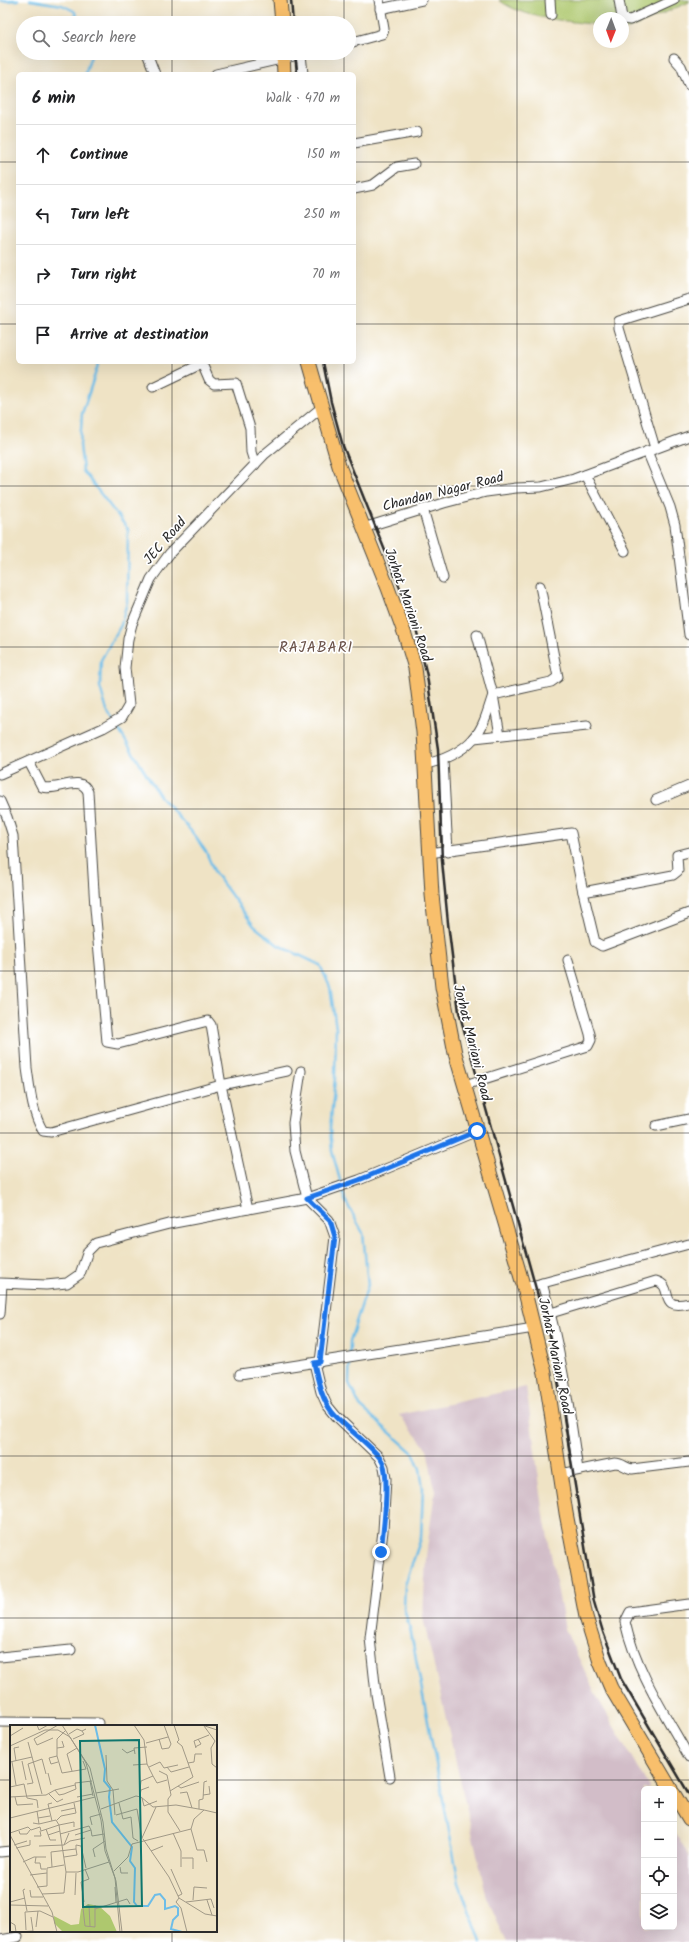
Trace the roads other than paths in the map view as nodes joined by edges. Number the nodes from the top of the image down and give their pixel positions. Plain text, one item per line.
1 (280, 0) edge
2 (422, 0) edge
3 (550, 0) edge
4 (619, 0) edge
5 (674, 0) edge
6 (380, 5) edge
7 (621, 12) edge
8 (551, 15) dead end
9 (281, 16) edge
10 (629, 20) edge
11 (356, 41) edge
12 (674, 58) dead end
13 (150, 60) edge
14 (268, 60) edge
15 (283, 60) edge
16 (304, 60) edge
17 (154, 72) edge
18 (223, 72) edge
19 (284, 72) edge
20 (303, 72) edge
21 (689, 85) edge
22 (418, 132) dead end
23 (356, 144) edge
24 (414, 164) dead end
25 (356, 189) edge
26 (689, 299) edge
27 (310, 364) edge
28 (152, 387) dead end
29 (321, 408) junction
30 (689, 436) edge
31 (651, 449) junction
32 (255, 464) junction
33 (585, 475) junction
34 (423, 509) junction
35 (363, 528) junction
36 (625, 551) dead end
37 (443, 578) dead end
38 (540, 586) dead end
39 (476, 635) dead end
40 (689, 636) edge
41 (493, 695) junction
42 (587, 726) dead end
43 (500, 735) junction
44 (474, 738) junction
45 (443, 760) junction
46 (29, 762) junction
47 (425, 764) junction
48 (0, 774) edge
49 (689, 786) edge
50 (656, 800) dead end
51 (0, 801) edge
52 (448, 852) junction
53 (689, 852) edge
54 (429, 853) junction
55 (583, 892) junction
56 (689, 913) edge
57 (568, 960) dead end
58 (287, 1071) dead end
59 (301, 1071) dead end
60 (221, 1085) junction
61 (465, 1085) junction
62 (689, 1119) edge
63 (656, 1126) dead end
64 (477, 1131) junction
65 (307, 1198) junction
66 (248, 1209) junction
67 (689, 1244) edge
68 (542, 1283) junction
69 (1, 1284) edge
70 (524, 1288) junction
71 (689, 1303) edge
72 (551, 1313) junction
73 (0, 1314) edge
74 (534, 1328) junction
75 (321, 1362) junction
76 (240, 1374) dead end
77 (689, 1462) edge
78 (578, 1470) junction
79 (561, 1474) junction
80 (689, 1604) edge
81 (72, 1650) dead end
82 (0, 1657) edge
83 (0, 1722) edge
84 (98, 1723) dead end
85 (689, 1757) edge
86 (390, 1777) dead end
87 (669, 1786) edge
88 (677, 1799) edge
89 (689, 1819) edge
90 (10, 1851) edge
91 (0, 1852) edge
92 (18, 1936) dead end
93 (0, 1940) edge

1 - 9 highway
2 - 6 street
3 - 8 street
4 - 7 street
5 - 10 street
6 - 11 street
12 - 21 street
13 - 17 street
14 - 18 street
15 - 19 highway
16 - 20 street
22 - 23 street
24 - 25 street
26 - 31 street
27 - 29 highway, Jorhat Mariani Road
28 - 32 street
29 - 32 street, JEC Road
29 - 35 highway, Jorhat Mariani Road
30 - 31 street, Chandan Nagar Road
31 - 33 street, Chandan Nagar Road
31 - 40 street
32 - 46 street, JEC Road
33 - 34 street, Chandan Nagar Road
33 - 36 street
34 - 35 street, Chandan Nagar Road
34 - 37 street
35 - 47 highway, Jorhat Mariani Road
38 - 41 street
39 - 41 street
41 - 43 street
41 - 44 street
42 - 43 street
43 - 44 street
44 - 45 street
45 - 47 street
45 - 52 street
46 - 48 street, JEC Road
46 - 60 street
47 - 54 highway, Jorhat Mariani Road
49 - 50 street
51 - 60 street
52 - 54 street
52 - 55 street
53 - 55 street
54 - 61 highway, Jorhat Mariani Road
55 - 56 street
57 - 61 street
58 - 60 street
59 - 65 street
60 - 66 street
61 - 64 highway, Jorhat Mariani Road
62 - 63 street
64 - 65 street
64 - 70 highway, Jorhat Mariani Road
65 - 66 street
65 - 75 street
66 - 69 street
67 - 68 street
68 - 70 street
68 - 72 street
69 - 73 street
70 - 74 highway, Jorhat Mariani Road
71 - 72 street
72 - 78 street
74 - 75 street
74 - 79 highway, Jorhat Mariani Road
75 - 76 street
75 - 86 street
77 - 78 street
78 - 79 street
79 - 87 highway, Jorhat Mariani Road
80 - 85 street
81 - 82 street
83 - 84 street
88 - 89 highway
90 - 91 street
92 - 93 street

